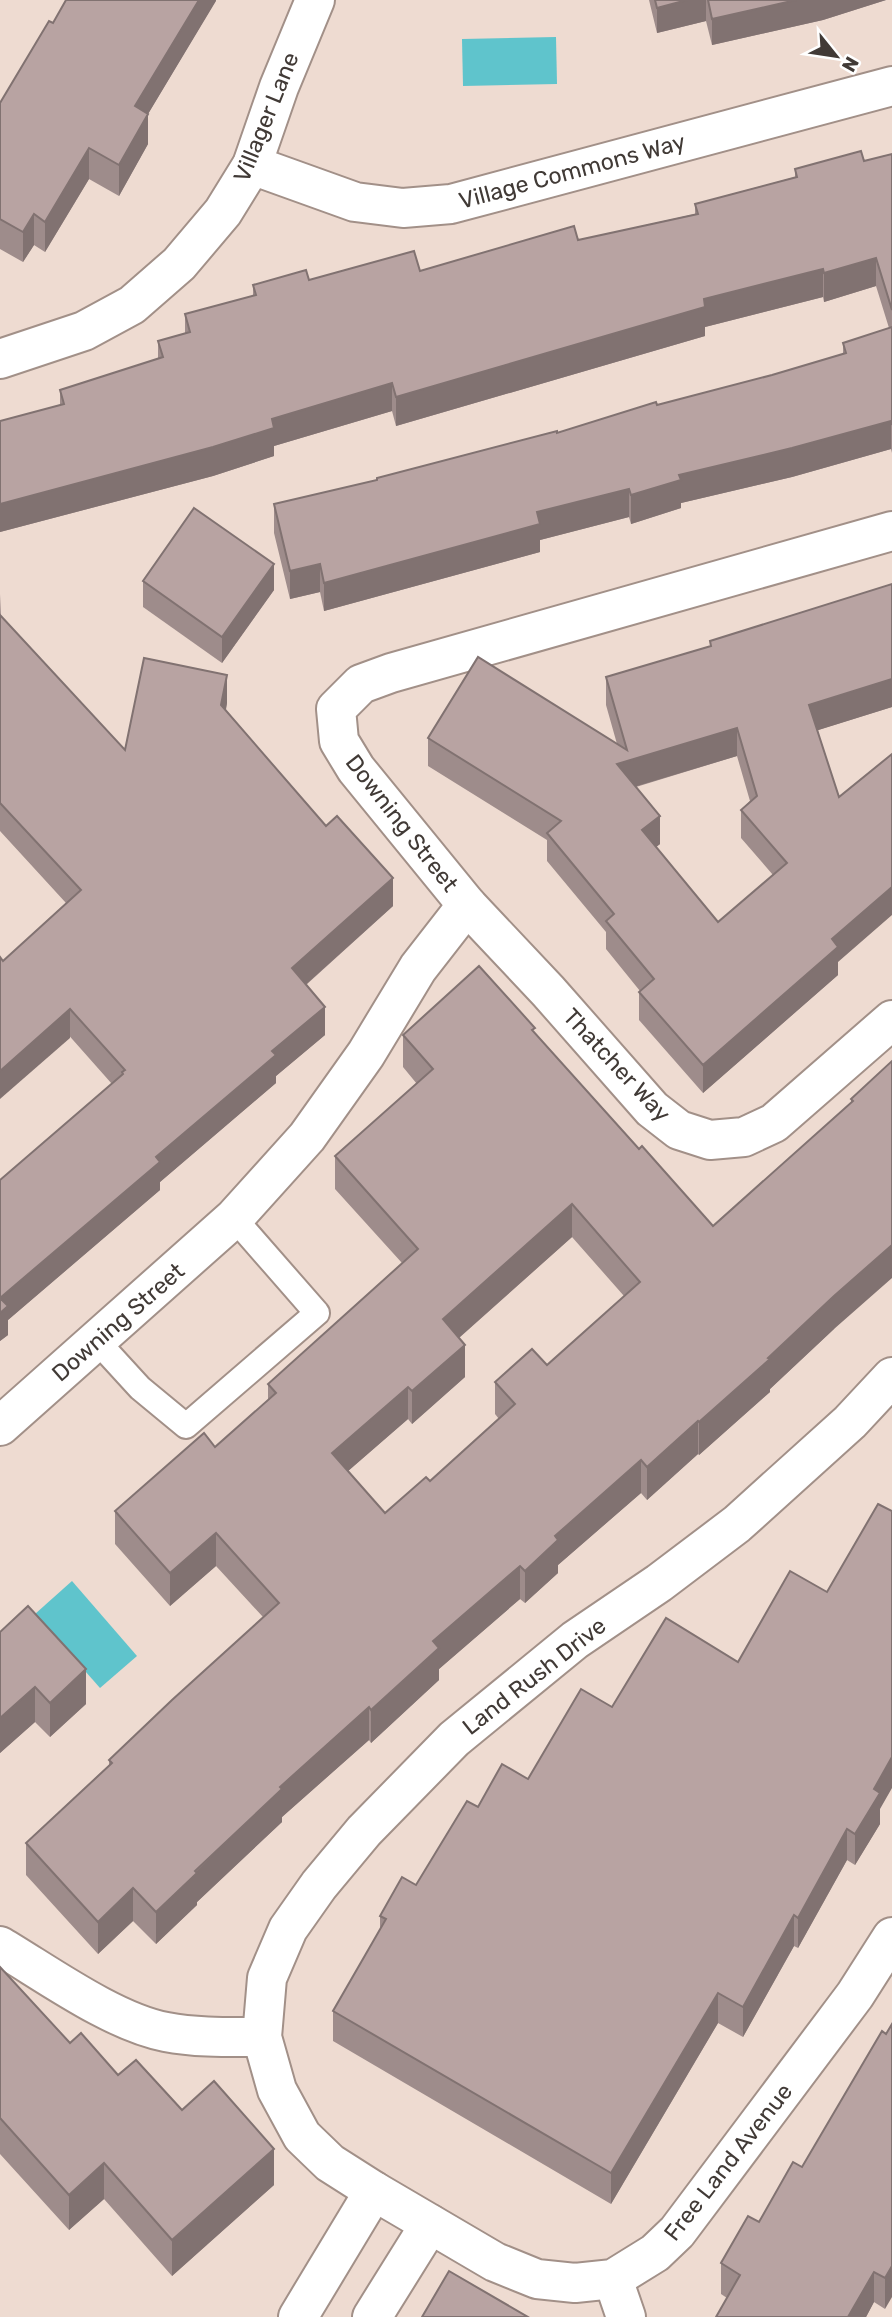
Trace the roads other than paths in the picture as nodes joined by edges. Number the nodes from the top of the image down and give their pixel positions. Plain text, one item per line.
1 (315, 0) edge
2 (892, 86) edge
3 (252, 165) junction
4 (0, 359) edge
5 (892, 531) edge
6 (467, 905) junction
7 (892, 1020) edge
8 (234, 1218) junction
9 (97, 1341) junction
10 (892, 1377) edge
11 (0, 1426) edge
12 (892, 1937) edge
13 (0, 1946) edge
14 (262, 2038) junction
15 (374, 2191) junction
16 (430, 2224) junction
17 (612, 2278) junction
18 (298, 2317) edge
19 (372, 2317) edge
20 (626, 2317) edge

1 - 3 street, Villager Lane
2 - 3 street, Village Commons Way
3 - 4 street, Villager Lane
5 - 6 street, Downing Street
6 - 7 street, Thatcher Way
6 - 8 street, Downing Street
8 - 9 street, Downing Street
8 - 9 lane
9 - 11 street, Downing Street
10 - 14 street, Land Rush Drive
12 - 17 street, Free Land Avenue
13 - 14 street
14 - 15 street, Free Land Avenue
15 - 16 street, Free Land Avenue
15 - 18 street
16 - 17 street, Free Land Avenue
16 - 19 street
17 - 20 street

